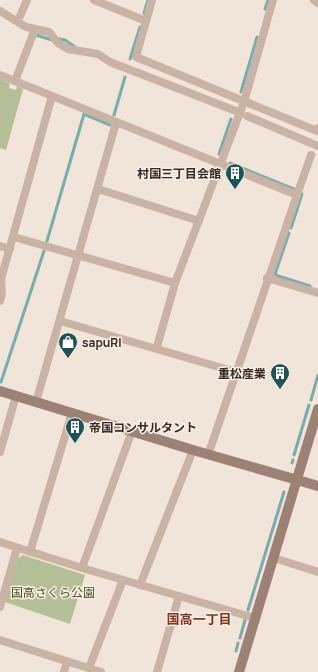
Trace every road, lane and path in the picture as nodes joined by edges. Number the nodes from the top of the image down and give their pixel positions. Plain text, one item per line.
1 (27, 0) edge
2 (94, 0) edge
3 (152, 0) edge
4 (273, 0) edge
5 (314, 0) edge
6 (318, 3) edge
7 (0, 11) edge
8 (20, 16) dead end
9 (146, 22) junction
10 (35, 29) junction
11 (0, 75) edge
12 (15, 81) junction
13 (52, 96) junction
14 (244, 102) junction
15 (236, 111) dead end
16 (247, 116) dead end
17 (116, 123) junction
18 (318, 128) edge
19 (318, 146) edge
20 (311, 155) dead end
21 (219, 164) junction
22 (98, 189) junction
23 (297, 195) junction
24 (199, 221) junction
25 (14, 237) junction
26 (0, 246) edge
27 (10, 249) junction
28 (79, 255) junction
29 (0, 278) edge
30 (267, 278) junction
31 (175, 283) junction
32 (318, 293) edge
33 (0, 300) edge
34 (60, 321) junction
35 (157, 348) junction
36 (236, 372) junction
37 (0, 391) edge
38 (16, 396) junction
39 (36, 402) junction
40 (72, 414) junction
41 (317, 415) edge
42 (132, 431) junction
43 (193, 450) junction
44 (0, 452) edge
45 (208, 455) junction
46 (298, 480) junction
47 (318, 486) edge
48 (0, 542) edge
49 (17, 548) junction
50 (30, 552) junction
51 (274, 558) junction
52 (82, 568) junction
53 (318, 572) edge
54 (123, 580) junction
55 (140, 585) junction
56 (179, 596) junction
57 (0, 607) edge
58 (255, 618) junction
59 (0, 640) edge
60 (67, 661) junction
61 (89, 668) junction
62 (64, 672) edge
63 (101, 672) edge
64 (157, 672) edge
65 (239, 672) edge

1 - 8 street
2 - 9 street
3 - 9 street
4 - 14 street
5 - 6 street
7 - 10 street
9 - 14 street
10 - 12 street
10 - 15 street
11 - 12 street
12 - 13 street
13 - 17 street
13 - 25 street
14 - 18 street
14 - 21 street
16 - 19 street
17 - 21 street
17 - 22 street
20 - 23 street
21 - 23 street
21 - 24 street
22 - 24 street
22 - 28 street
23 - 30 street
24 - 31 street
25 - 27 street
25 - 28 street
26 - 27 street
27 - 29 street
28 - 31 street
28 - 34 street
29 - 33 street
30 - 32 street
30 - 36 street
31 - 35 street
34 - 35 street
34 - 39 street
35 - 36 street
36 - 45 street
37 - 38 street
38 - 39 street
38 - 44 street
39 - 40 street
40 - 42 street
40 - 50 street
41 - 46 street
42 - 43 street
42 - 52 street
43 - 45 street
43 - 55 street
45 - 46 street
46 - 47 street
46 - 51 street
48 - 49 street
49 - 50 street
49 - 57 street
50 - 52 street
51 - 53 street
51 - 58 street
52 - 54 street
54 - 55 street
54 - 61 street
55 - 56 street
56 - 58 street
56 - 64 street
58 - 65 street
59 - 60 street
60 - 61 street
60 - 62 street
61 - 63 street

